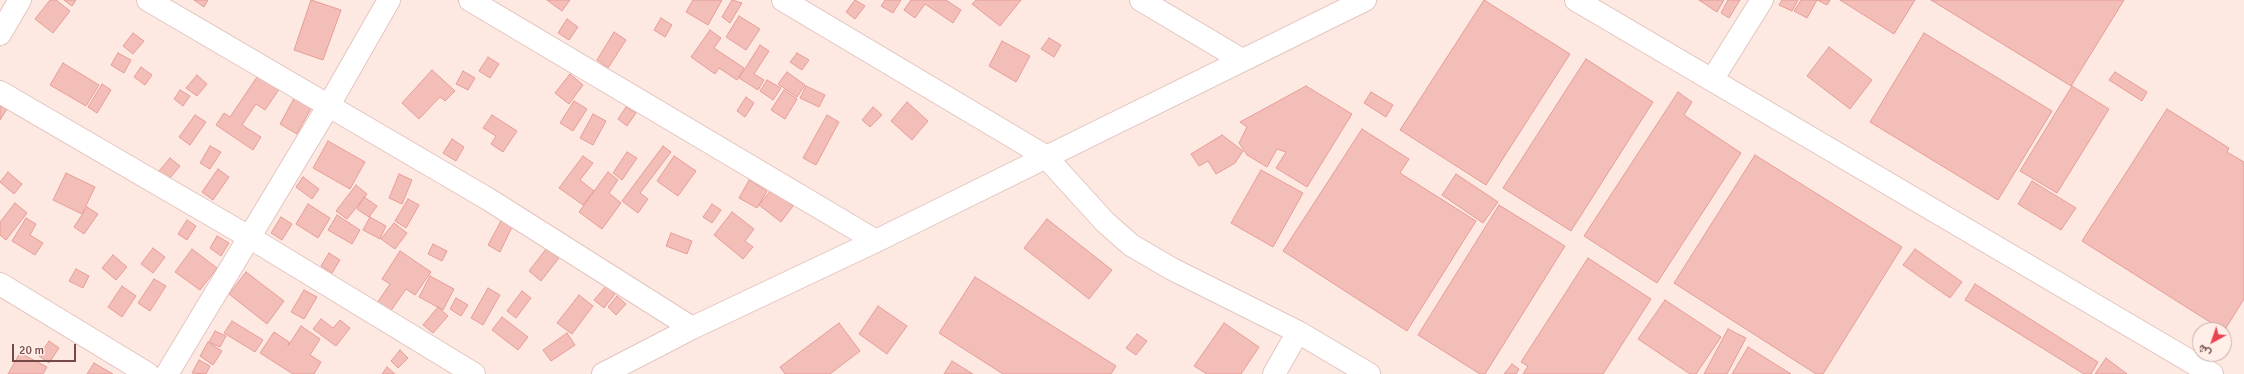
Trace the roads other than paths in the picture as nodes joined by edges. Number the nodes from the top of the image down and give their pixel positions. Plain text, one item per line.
1 (20, 0) edge
2 (148, 0) edge
3 (389, 0) edge
4 (470, 0) edge
5 (782, 0) edge
6 (1141, 0) edge
7 (1365, 0) edge
8 (1576, 0) edge
9 (1762, 0) edge
10 (0, 34) edge
11 (1242, 60) junction
12 (1712, 80) junction
13 (0, 92) edge
14 (329, 105) junction
15 (1045, 156) junction
16 (249, 237) junction
17 (876, 241) junction
18 (0, 284) edge
19 (692, 328) junction
20 (1298, 332) junction
21 (148, 374) edge
22 (167, 374) edge
23 (474, 374) edge
24 (603, 374) edge
25 (1274, 374) edge
26 (1370, 374) edge
27 (2212, 374) edge

1 - 10 street
2 - 14 street
3 - 14 street
4 - 17 street
5 - 15 street
6 - 11 street
7 - 11 street
8 - 12 street
9 - 12 street
11 - 15 street
12 - 27 street
13 - 16 street
14 - 16 street
14 - 19 street
15 - 17 street
15 - 20 street
16 - 22 street
16 - 23 street
17 - 19 street
18 - 21 street
19 - 24 street
20 - 25 street
20 - 26 street

